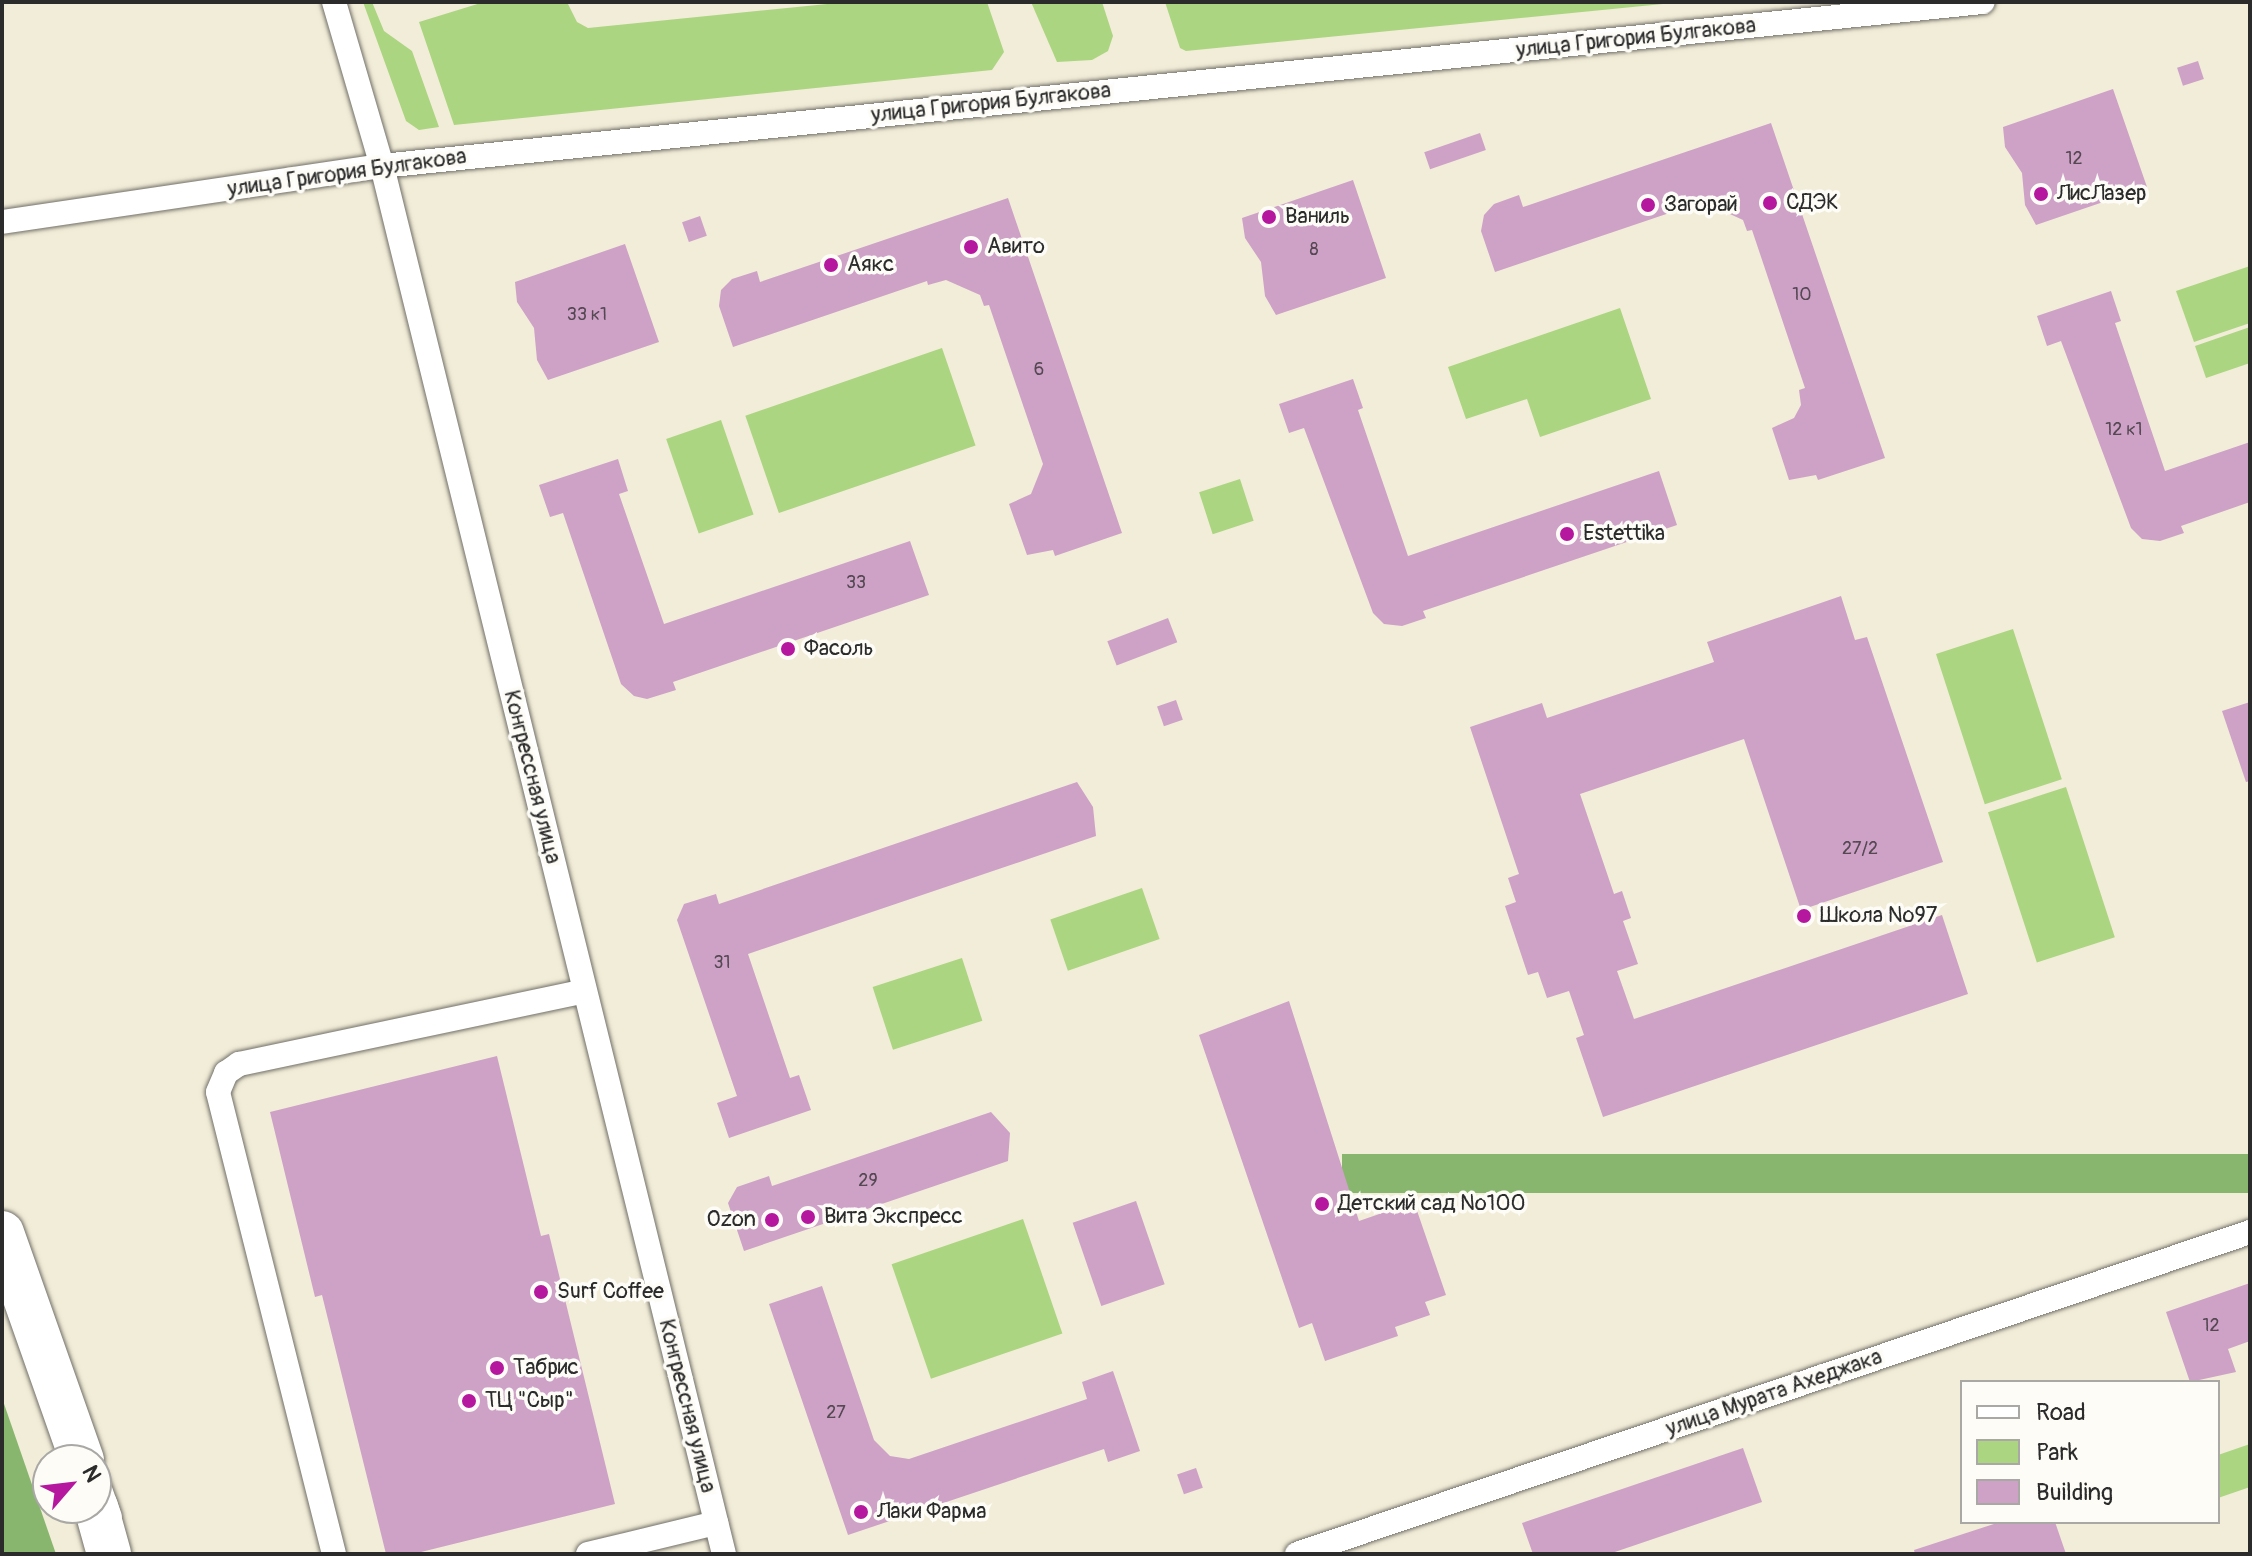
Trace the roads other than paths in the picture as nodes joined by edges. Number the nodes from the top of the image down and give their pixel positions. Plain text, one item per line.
1 (334, 2) edge
2 (1983, 2) edge
3 (382, 166) junction
4 (2, 222) edge
5 (584, 991) junction
6 (2250, 1232) edge
7 (2, 1233) edge
8 (2, 1316) edge
9 (51, 1366) junction
10 (48, 1444) edge
11 (77, 1444) edge
12 (83, 1444) edge
13 (716, 1523) junction
14 (76, 1524) edge
15 (101, 1524) edge
16 (112, 1524) edge
17 (86, 1554) edge
18 (109, 1554) edge
19 (122, 1554) edge
20 (334, 1554) edge
21 (588, 1554) edge
22 (724, 1554) edge
23 (1297, 1554) edge

1 - 3 street, Конгрессная улица
2 - 3 street, улица Григория Булгакова
3 - 4 street, улица Григория Булгакова
3 - 5 street, Конгрессная улица
5 - 13 street, Конгрессная улица
5 - 20 street
6 - 23 street, улица Мурата Ахеджака
7 - 9 highway
8 - 10 highway
9 - 11 highway
9 - 12 street
13 - 21 street
13 - 22 street, Конгрессная улица
14 - 17 highway
15 - 18 highway
16 - 19 street

